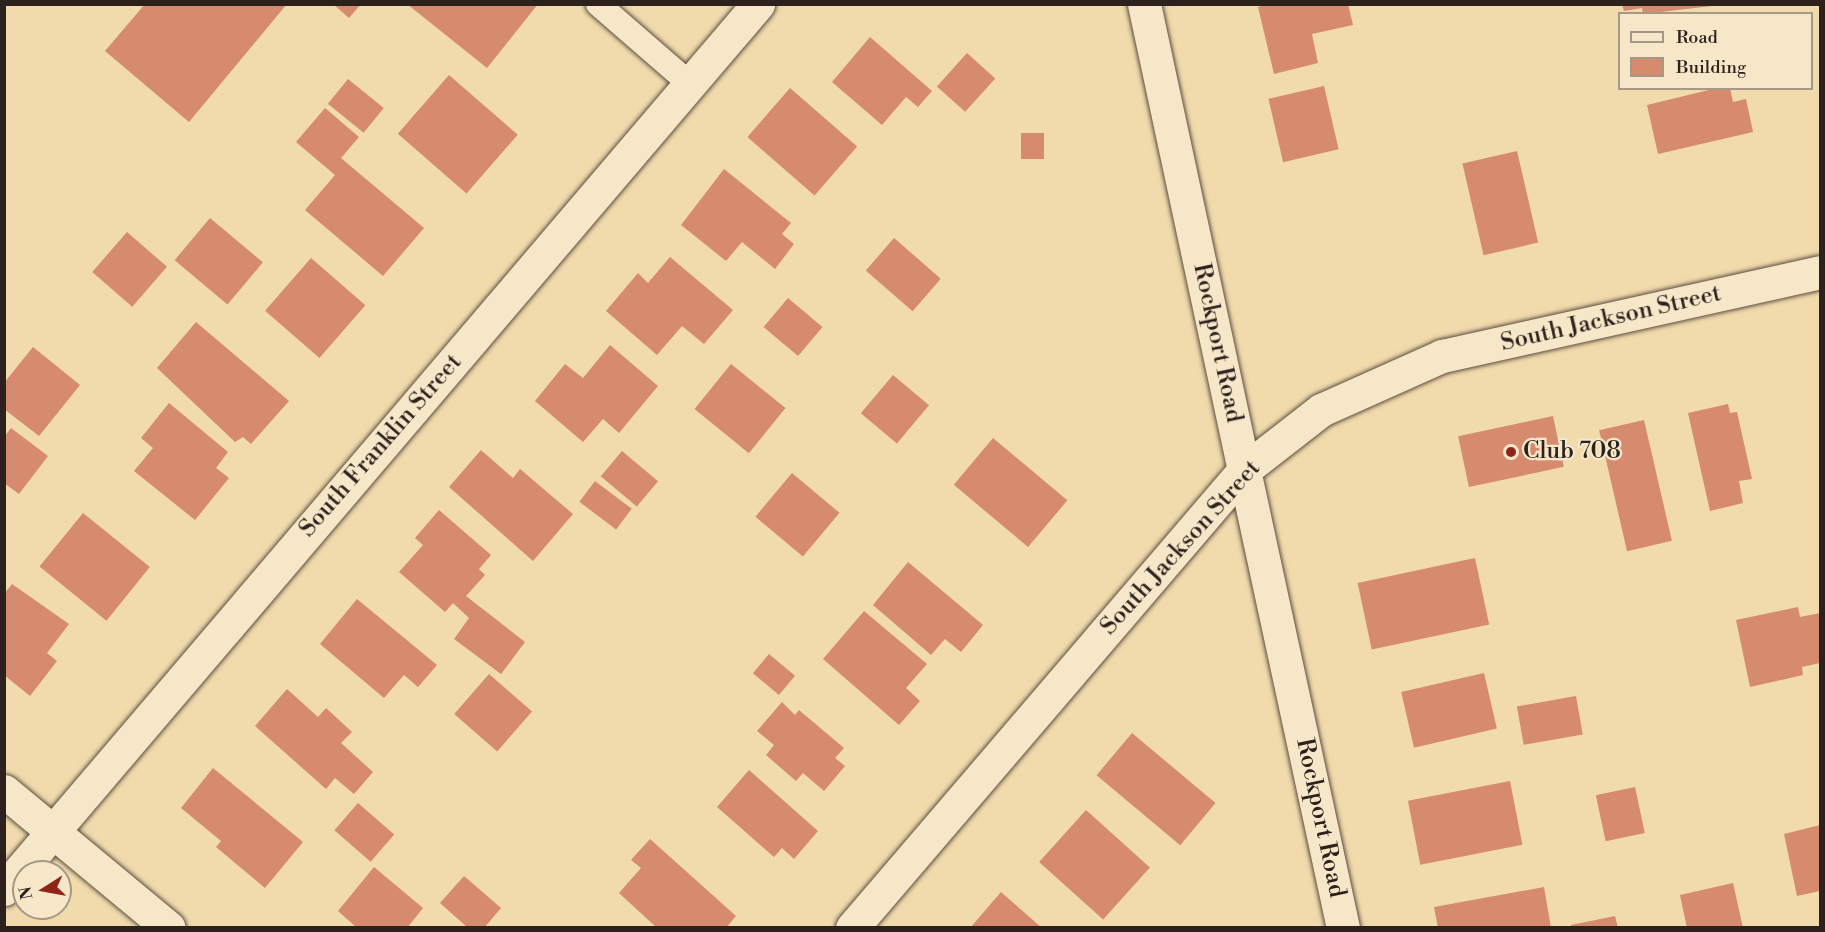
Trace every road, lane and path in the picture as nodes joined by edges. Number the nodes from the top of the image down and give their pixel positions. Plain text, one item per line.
1 (598, 4) edge
2 (758, 4) edge
3 (1144, 4) edge
4 (690, 84) junction
5 (1821, 272) edge
6 (1244, 470) junction
7 (4, 791) edge
8 (52, 830) junction
9 (4, 889) edge
10 (169, 927) edge
11 (852, 927) edge
12 (1343, 927) edge

1 - 4 lane
2 - 4 street, South Franklin Street
3 - 6 street, Rockport Road
4 - 8 street, South Franklin Street
5 - 6 street, South Jackson Street
6 - 11 street, South Jackson Street
6 - 12 street, Rockport Road
7 - 8 street
8 - 9 street, South Franklin Street
8 - 10 street

